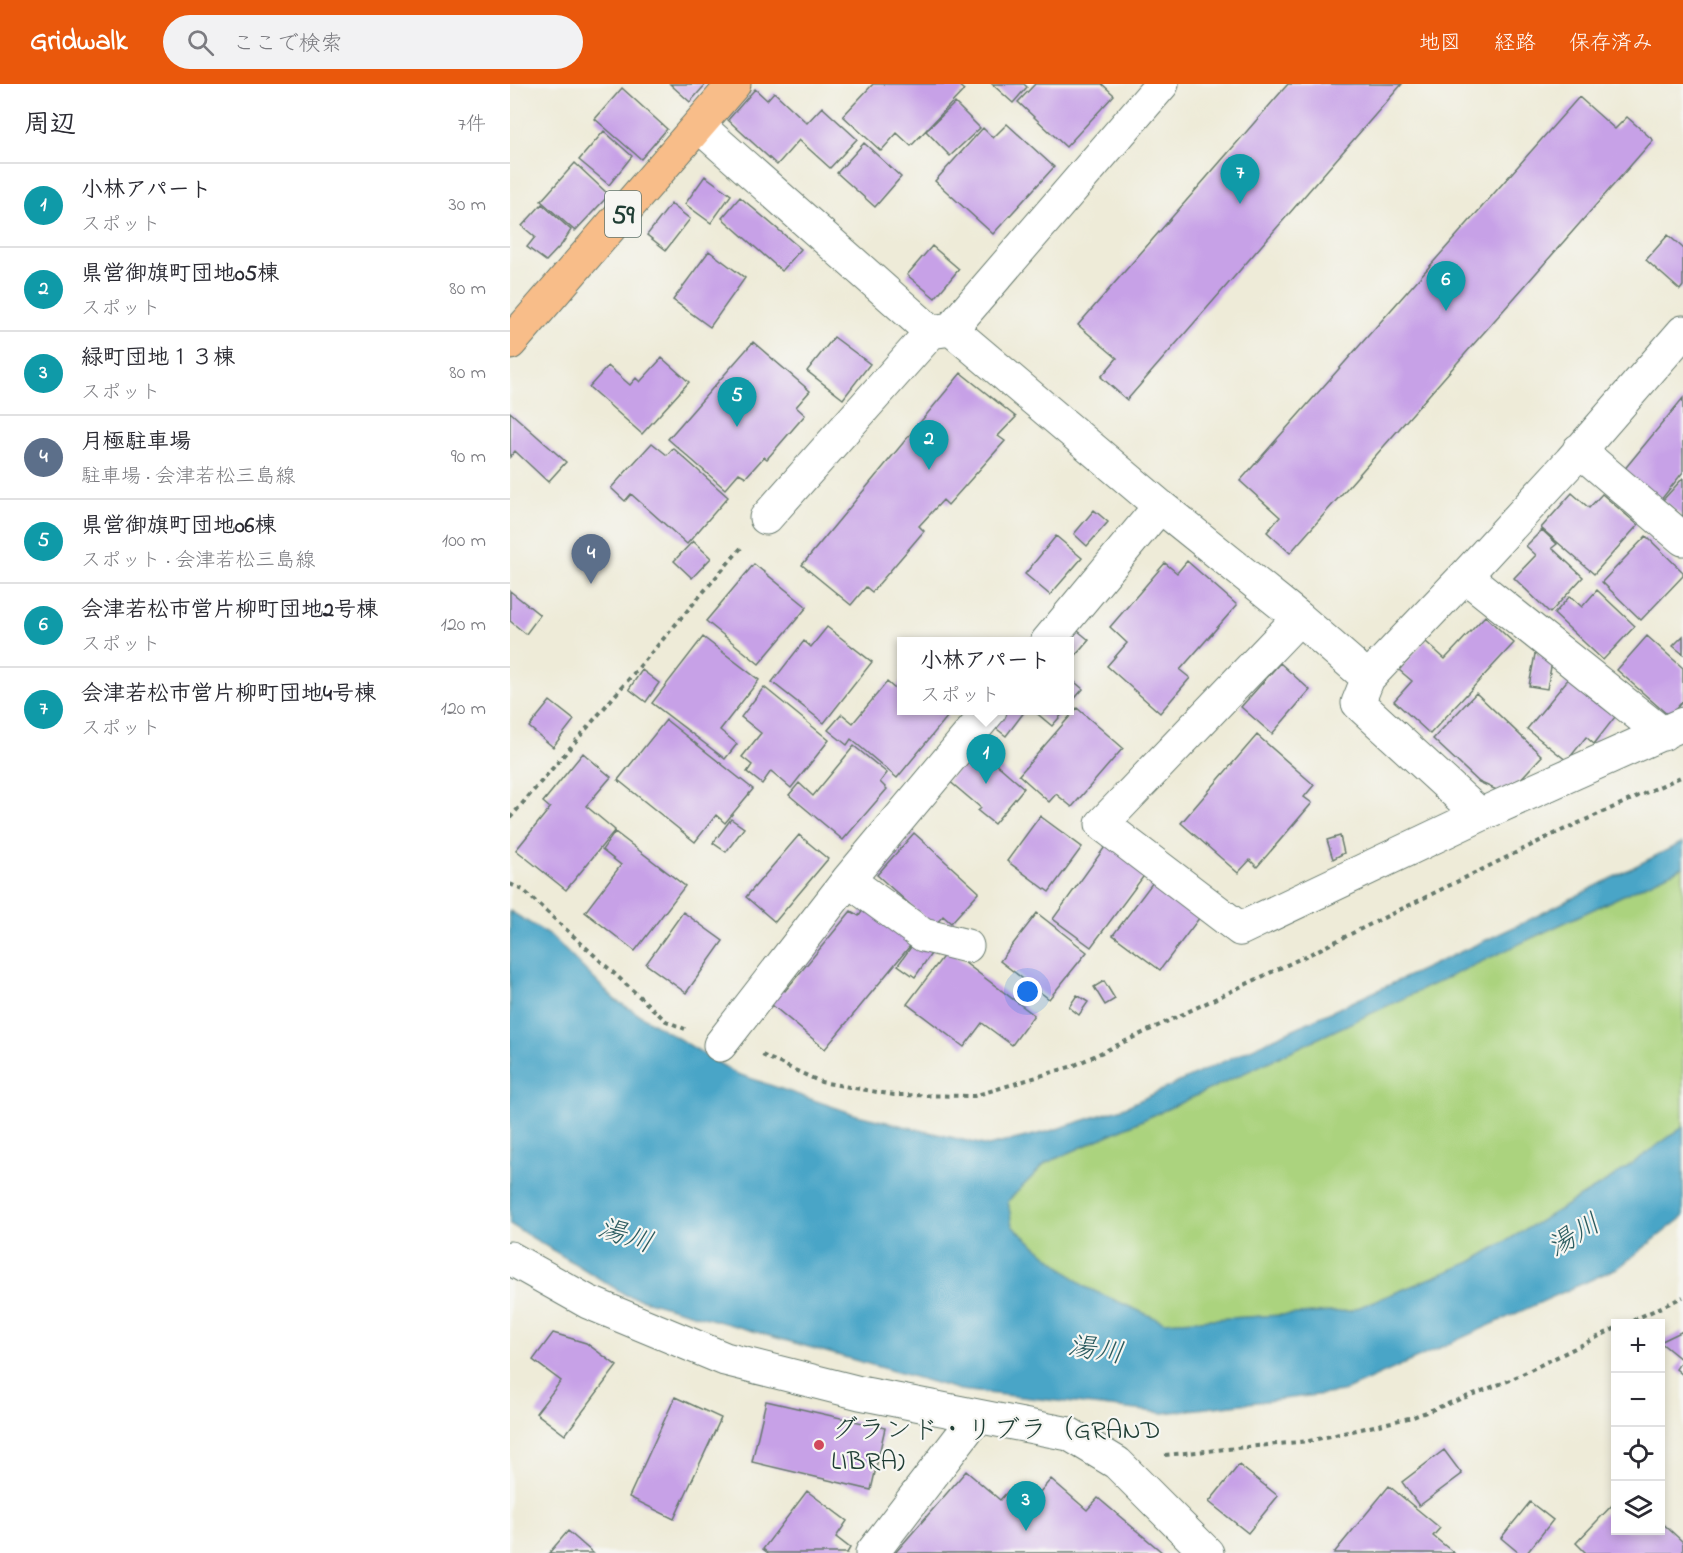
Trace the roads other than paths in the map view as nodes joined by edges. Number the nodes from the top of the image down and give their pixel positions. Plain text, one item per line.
1 (734, 84) edge
2 (1162, 84) edge
3 (699, 126) junction
4 (941, 330) junction
5 (514, 332) edge
6 (1681, 339) edge
7 (1580, 450) junction
8 (1160, 506) junction
9 (766, 518) road end
10 (1683, 539) edge
11 (1465, 576) junction
12 (1299, 618) junction
13 (1051, 637) edge
14 (1368, 678) junction
15 (987, 715) edge
16 (1673, 729) edge
17 (1480, 815) junction
18 (848, 880) junction
19 (967, 946) dead end
20 (720, 1045) road end
21 (512, 1264) edge
22 (977, 1416) junction
23 (872, 1553) edge
24 (1207, 1553) edge

1 - 3 main road, 59
2 - 4 street
3 - 4 street
3 - 5 main road, 59
4 - 8 street
4 - 9 street
6 - 7 street
7 - 10 street
7 - 11 street
8 - 12 street
8 - 13 street
11 - 14 street
11 - 16 street
12 - 14 street
12 - 17 street
14 - 17 street
15 - 18 street
16 - 17 street
18 - 19 street
18 - 20 street
21 - 22 street
22 - 23 street
22 - 24 street

